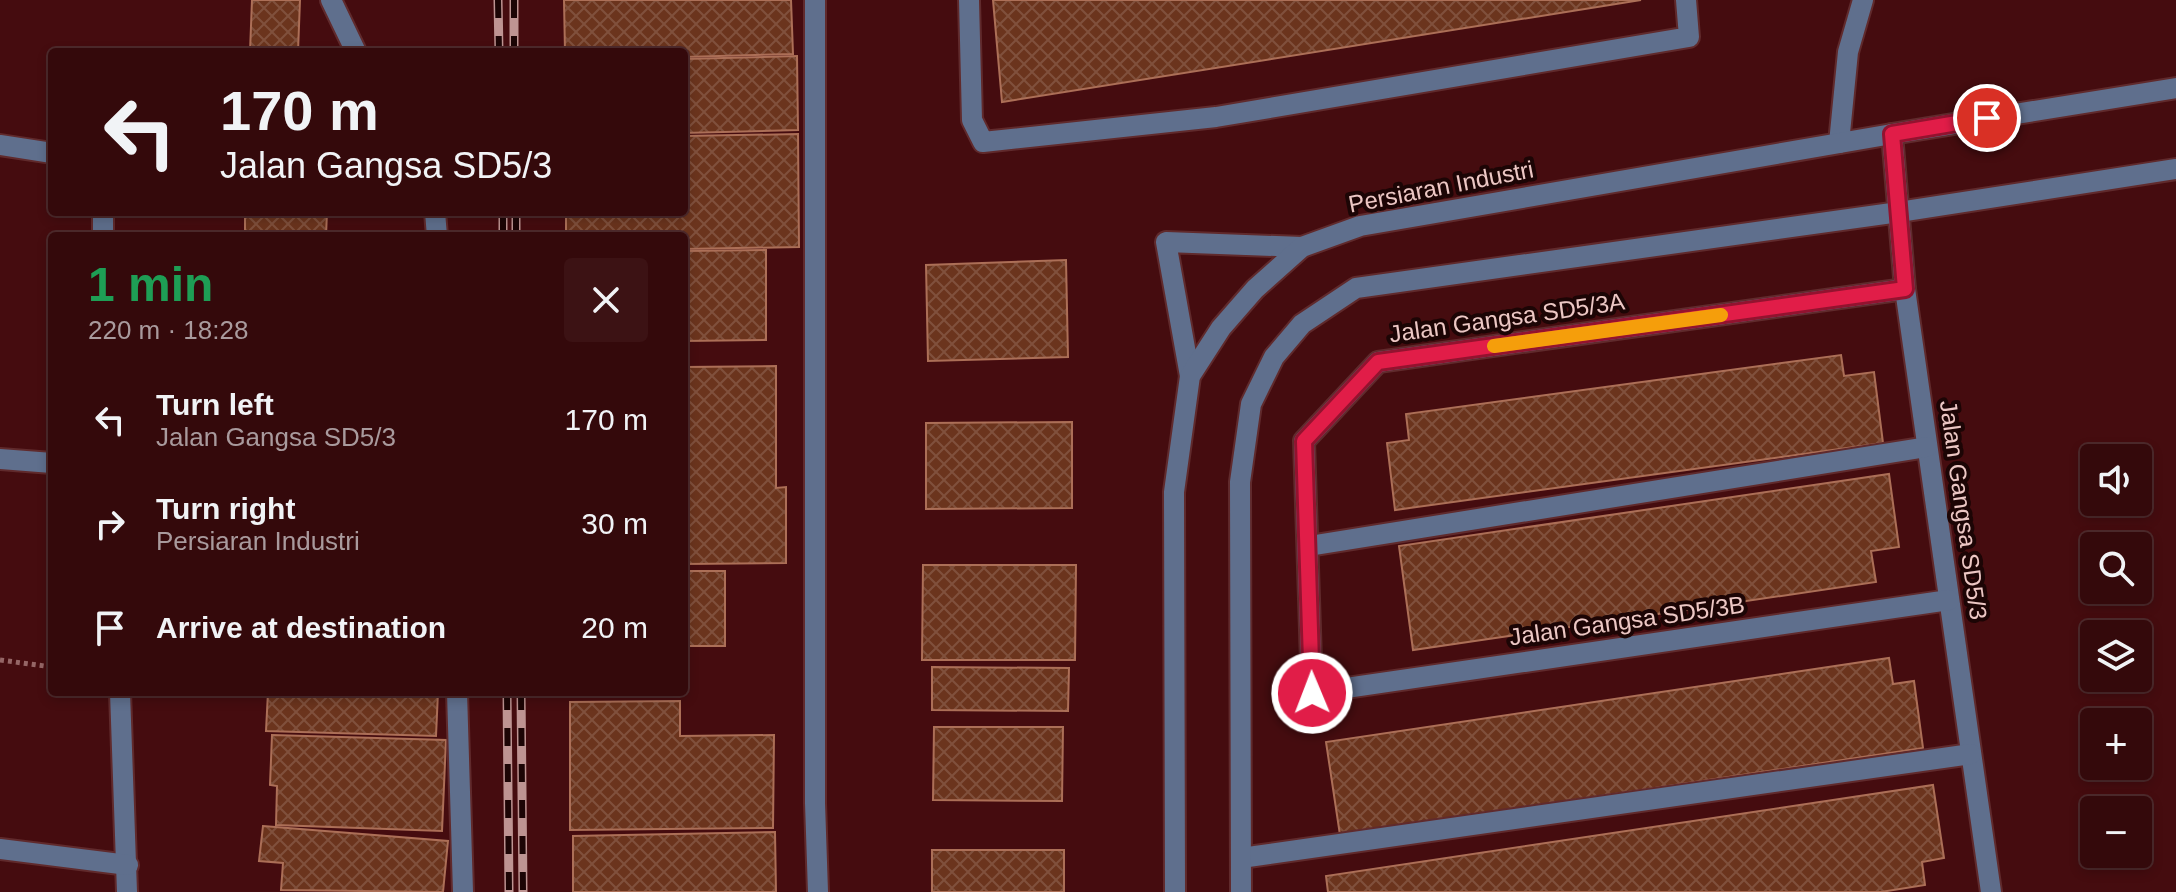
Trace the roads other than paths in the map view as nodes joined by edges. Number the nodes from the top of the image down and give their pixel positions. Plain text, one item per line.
1 (331, 0) edge
2 (815, 0) edge
3 (969, 0) edge
4 (1686, 0) edge
5 (1863, 0) edge
6 (354, 48) edge
7 (2176, 88) edge
8 (1892, 134) junction
9 (1839, 143) junction
10 (0, 145) edge
11 (48, 152) edge
12 (2176, 169) edge
13 (1899, 212) junction
14 (1302, 247) junction
15 (1905, 289) junction
16 (1190, 376) junction
17 (1927, 447) junction
18 (0, 459) edge
19 (48, 463) edge
20 (1309, 546) junction
21 (1949, 600) junction
22 (1312, 693) joint
23 (120, 696) edge
24 (457, 696) edge
25 (1971, 754) junction
26 (0, 849) edge
27 (1241, 858) junction
28 (128, 865) junction
29 (127, 892) edge
30 (463, 892) edge
31 (818, 892) edge
32 (1175, 892) edge
33 (1241, 892) edge
34 (1991, 892) edge

1 - 6 street
2 - 31 street
3 - 4 street
5 - 9 street
7 - 8 street, Persiaran Industri
8 - 9 street, Persiaran Industri
8 - 13 street, Jalan Gangsa SD5/3
9 - 14 street, Persiaran Industri
10 - 11 street
12 - 13 street
13 - 15 street, Jalan Gangsa SD5/3
13 - 27 street
14 - 16 street, Persiaran Industri
14 - 16 street
15 - 17 street, Jalan Gangsa SD5/3
15 - 20 street, Jalan Gangsa SD5/3A
16 - 32 street, Persiaran Industri
17 - 20 street
17 - 21 street, Jalan Gangsa SD5/3
18 - 19 street
20 - 22 street, Jalan Gangsa SD5/3A
21 - 22 street, Jalan Gangsa SD5/3B
21 - 25 street, Jalan Gangsa SD5/3
23 - 28 street
24 - 30 street
25 - 27 street
25 - 34 street, Jalan Gangsa SD5/3
26 - 28 street
27 - 33 street
28 - 29 street

